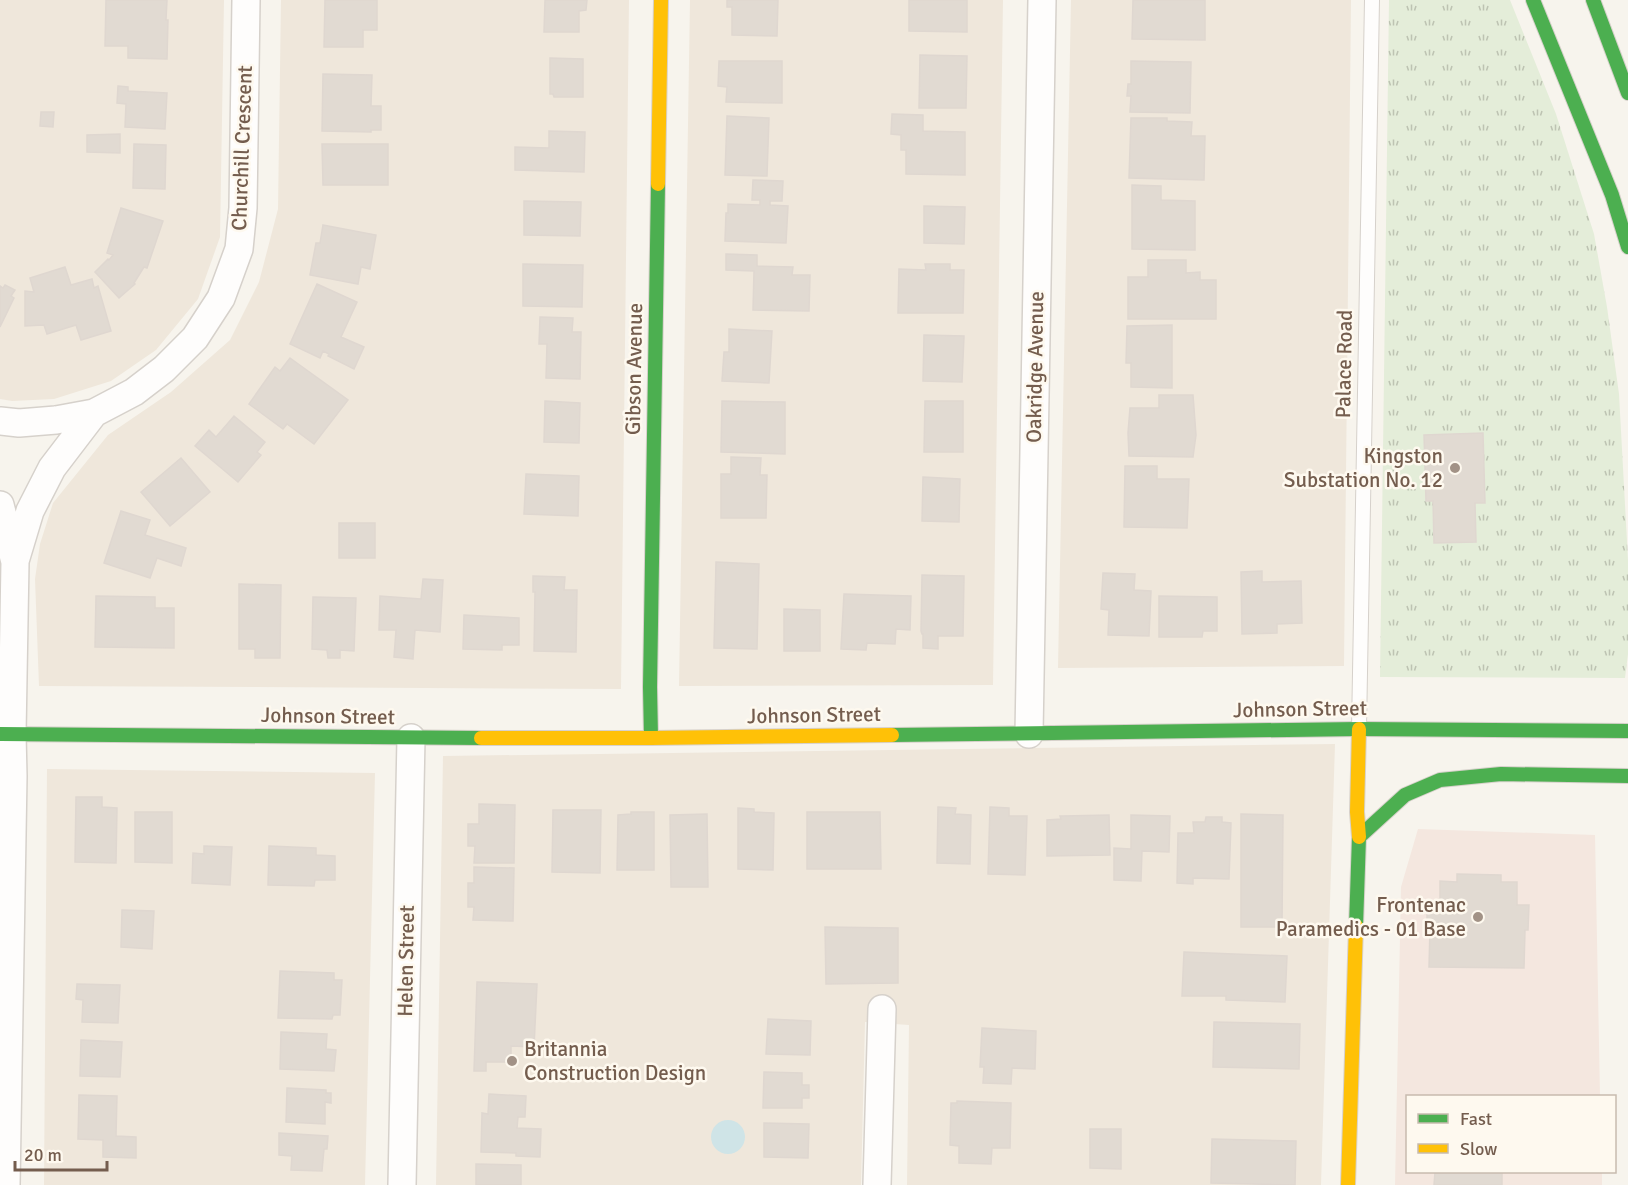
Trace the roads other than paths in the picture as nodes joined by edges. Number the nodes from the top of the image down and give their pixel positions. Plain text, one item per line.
1 (246, 0) edge
2 (661, 0) edge
3 (1042, 0) edge
4 (1372, 0) edge
5 (1533, 0) edge
6 (1593, 0) edge
7 (1628, 93) edge
8 (1628, 247) edge
9 (94, 413) junction
10 (9, 422) edge
11 (0, 505) edge
12 (15, 562) junction
13 (1359, 729) junction
14 (1628, 731) edge
15 (6, 734) edge
16 (1029, 734) junction
17 (411, 738) junction
18 (651, 738) junction
19 (1628, 776) edge
20 (1359, 837) junction
21 (882, 1010) dead end
22 (6, 1185) edge
23 (402, 1185) edge
24 (878, 1185) edge
25 (1348, 1185) edge

1 - 9 street, Churchill Crescent
2 - 18 main road, Gibson Avenue
3 - 16 street, Oakridge Avenue
4 - 13 lane, Palace Road
5 - 8 main road
6 - 7 main road
9 - 10 street, Churchill Crescent
9 - 12 street, Churchill Crescent
11 - 12 street
12 - 15 street
13 - 14 main road, Johnson Street
13 - 16 main road, Johnson Street
13 - 20 main road, Palace Road
15 - 17 main road, Johnson Street
15 - 22 street
16 - 18 main road, Johnson Street
17 - 18 main road, Johnson Street
17 - 23 street, Helen Street
19 - 20 main road
20 - 25 main road, Palace Road
21 - 24 street

